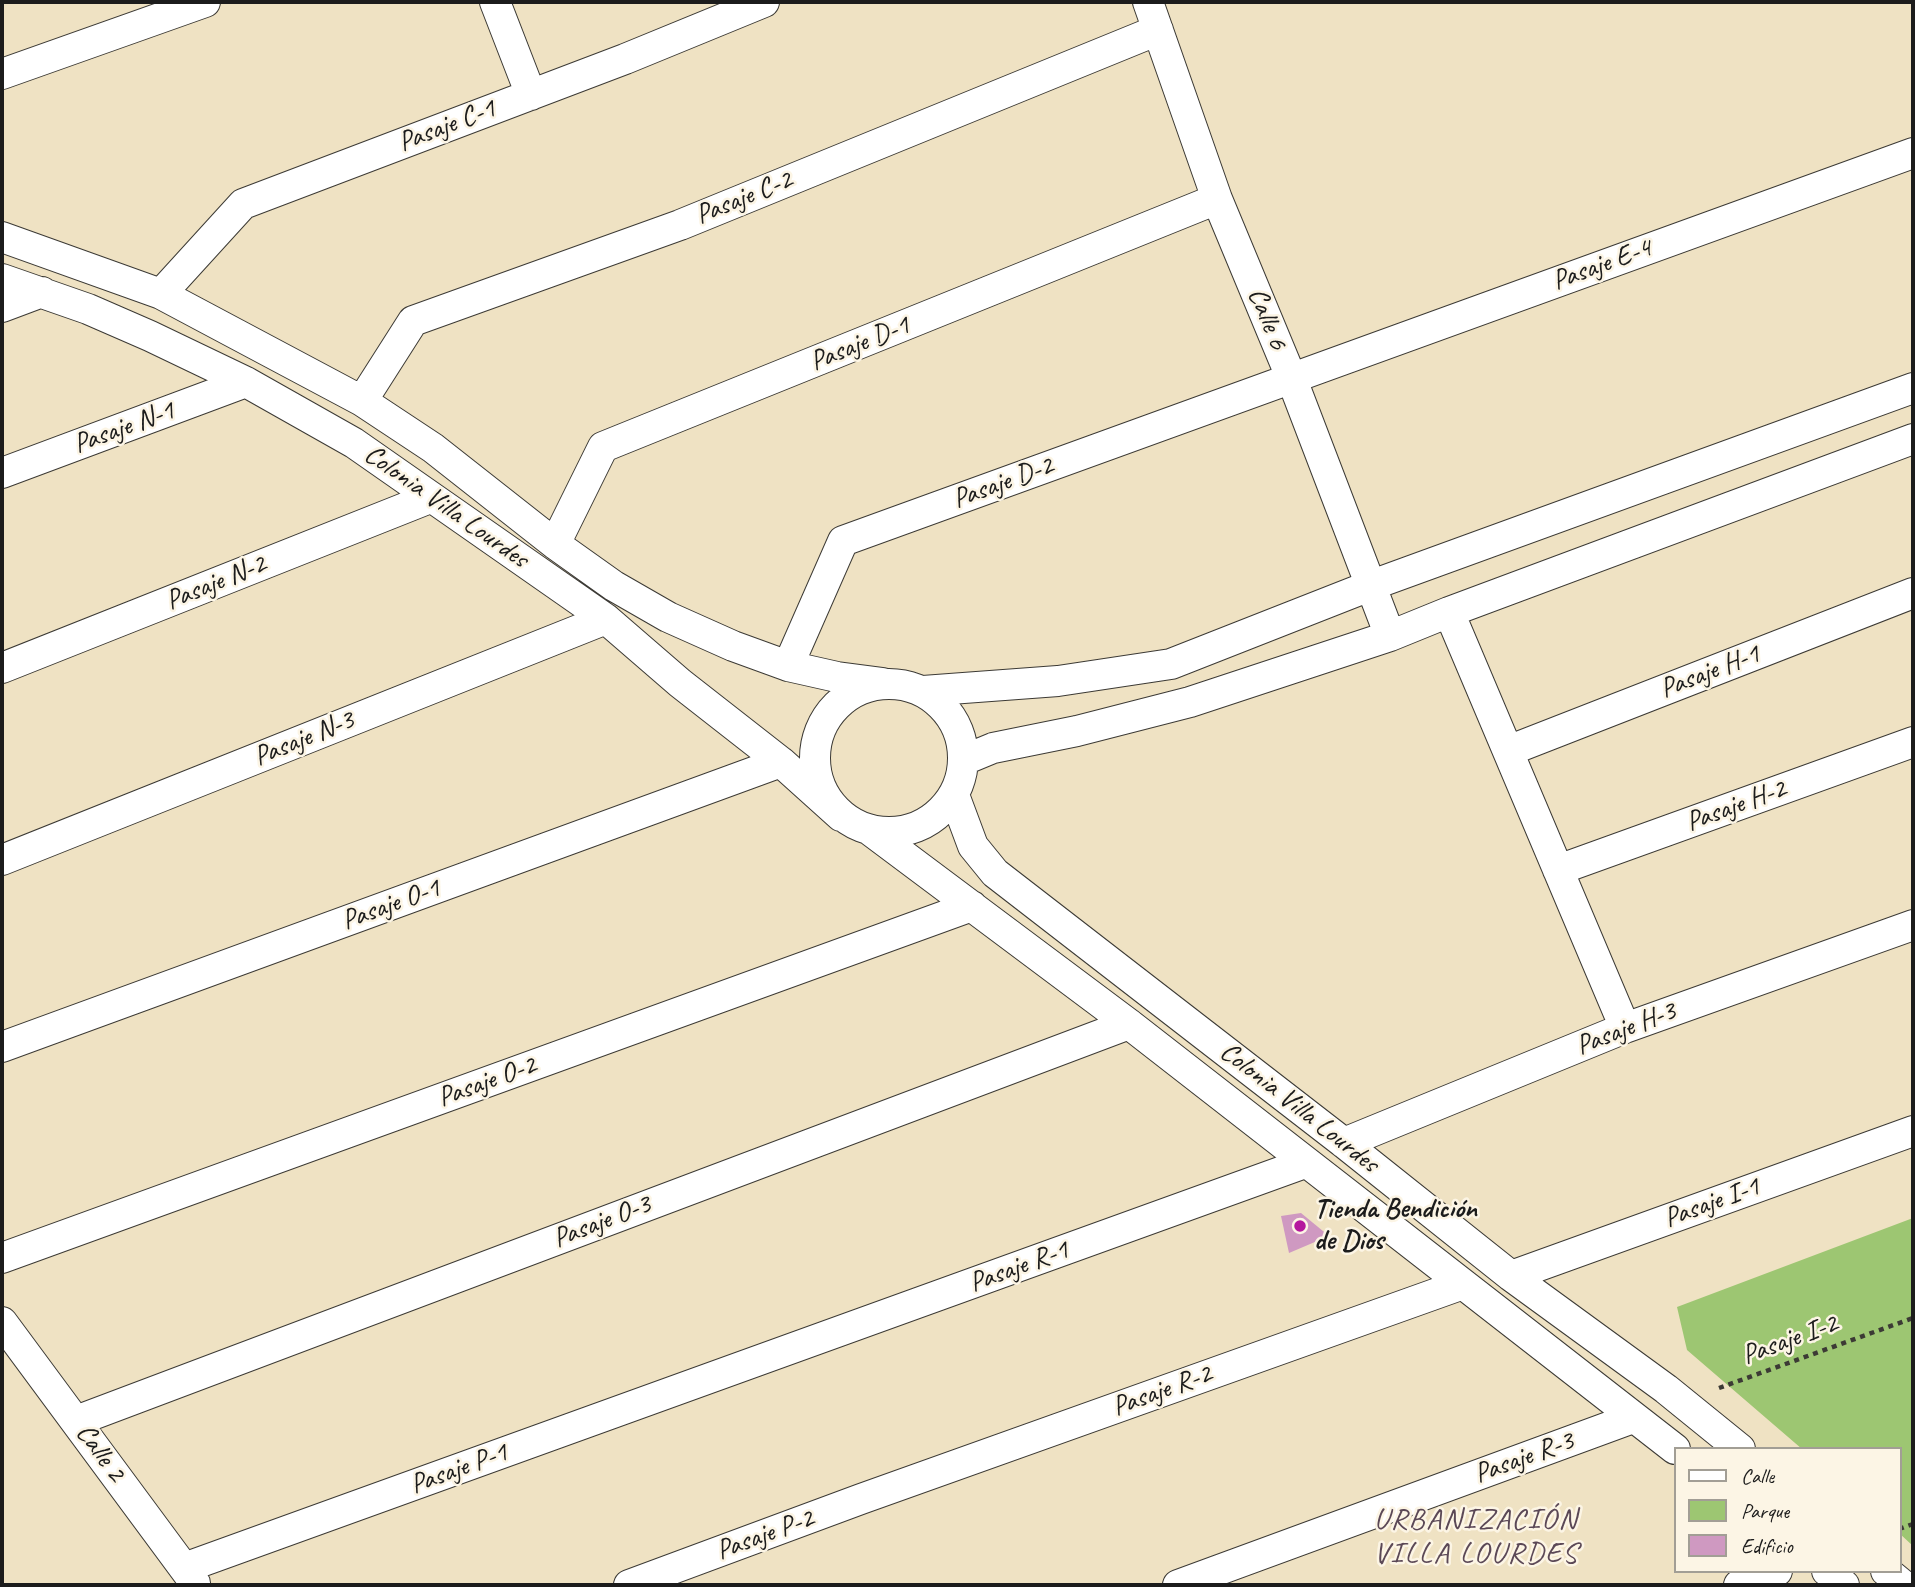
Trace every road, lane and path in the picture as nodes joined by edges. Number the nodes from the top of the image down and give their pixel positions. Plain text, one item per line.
1 (205, 2) edge
2 (495, 2) edge
3 (764, 2) edge
4 (1148, 2) edge
5 (1158, 30) junction
6 (2, 74) edge
7 (531, 95) junction
8 (1913, 153) edge
9 (1217, 199) junction
10 (2, 237) edge
11 (2, 279) edge
12 (42, 292) junction
13 (161, 294) junction
14 (2, 307) edge
15 (1291, 377) junction
16 (246, 382) junction
17 (1913, 387) edge
18 (362, 401) junction
19 (1913, 439) edge
20 (2, 473) edge
21 (430, 498) junction
22 (555, 544) junction
23 (1372, 585) junction
24 (1913, 593) edge
25 (1449, 612) junction
26 (606, 619) junction
27 (1390, 636) junction
28 (788, 666) junction
29 (2, 668) edge
30 (883, 683) junction
31 (923, 691) junction
32 (1913, 742) edge
33 (1508, 751) junction
34 (964, 760) junction
35 (781, 762) junction
36 (954, 795) junction
37 (841, 816) junction
38 (871, 831) junction
39 (2, 860) edge
40 (1558, 870) junction
41 (972, 906) junction
42 (1913, 925) edge
43 (1129, 1024) junction
44 (1625, 1028) junction
45 (2, 1047) edge
46 (1913, 1131) edge
47 (1343, 1143) junction
48 (1305, 1163) junction
49 (2, 1258) edge
50 (1511, 1276) junction
51 (1463, 1283) junction
52 (1913, 1318) edge
53 (2, 1322) edge
54 (733, 1371) joint
55 (1682, 1401) junction
56 (1633, 1418) junction
57 (76, 1421) junction
58 (1738, 1447) edge
59 (1674, 1448) edge
60 (861, 1499) joint
61 (1772, 1573) edge
62 (1830, 1573) edge
63 (1888, 1573) edge
64 (191, 1576) edge
65 (629, 1585) edge
66 (1178, 1585) edge
67 (1739, 1585) edge
68 (1843, 1585) edge
69 (1903, 1585) edge

1 - 6 street
2 - 7 street
3 - 7 street, Pasaje C-1
4 - 5 street, Calle 6
5 - 9 street, Calle 6
5 - 18 street, Pasaje C-2
7 - 13 street, Pasaje C-1
8 - 15 street, Pasaje E-4
9 - 15 street, Calle 6
9 - 22 street, Pasaje D-1
10 - 13 street, Colonia Villa Lourdes
11 - 12 street, Colonia Villa Lourdes
12 - 14 street
12 - 16 street, Colonia Villa Lourdes
13 - 18 street, Colonia Villa Lourdes
15 - 23 street, Calle 6
15 - 28 street, Pasaje D-2
16 - 20 street, Pasaje N-1
16 - 21 street, Colonia Villa Lourdes
17 - 23 street
18 - 22 street, Colonia Villa Lourdes
19 - 25 street
21 - 26 street, Colonia Villa Lourdes
21 - 29 street, Pasaje N-2
22 - 28 street, Colonia Villa Lourdes
23 - 27 street, Calle 6
23 - 31 street
24 - 33 street, Pasaje H-1
25 - 27 street
25 - 33 street
26 - 35 street, Colonia Villa Lourdes
26 - 39 street, Pasaje N-3
27 - 34 street
28 - 30 street, Colonia Villa Lourdes
30 - 31 street
30 - 37 street
31 - 34 street
32 - 40 street, Pasaje H-2
33 - 40 street
34 - 36 street
35 - 37 street, Colonia Villa Lourdes
35 - 45 street, Pasaje O-1
36 - 38 street
36 - 47 street, Colonia Villa Lourdes
37 - 38 street
38 - 41 street, Colonia Villa Lourdes
40 - 44 street
41 - 43 street, Colonia Villa Lourdes
41 - 49 street, Pasaje O-2
42 - 44 street, Pasaje H-3
43 - 48 street, Colonia Villa Lourdes
43 - 57 street, Pasaje O-3
44 - 47 street, Pasaje H-3
46 - 50 street, Pasaje I-1
47 - 50 street, Colonia Villa Lourdes
48 - 51 street, Colonia Villa Lourdes
48 - 54 street, Pasaje R-1
50 - 55 street, Colonia Villa Lourdes
51 - 56 street, Colonia Villa Lourdes
51 - 60 street, Pasaje R-2
52 - 55 path, Pasaje I-2
53 - 57 street, Calle 2
54 - 64 street, Pasaje P-1
55 - 58 street, Colonia Villa Lourdes
56 - 59 street, Colonia Villa Lourdes
56 - 66 street, Pasaje R-3
57 - 64 street, Calle 2
60 - 65 street, Pasaje P-2
61 - 67 street
62 - 68 street
63 - 69 street

